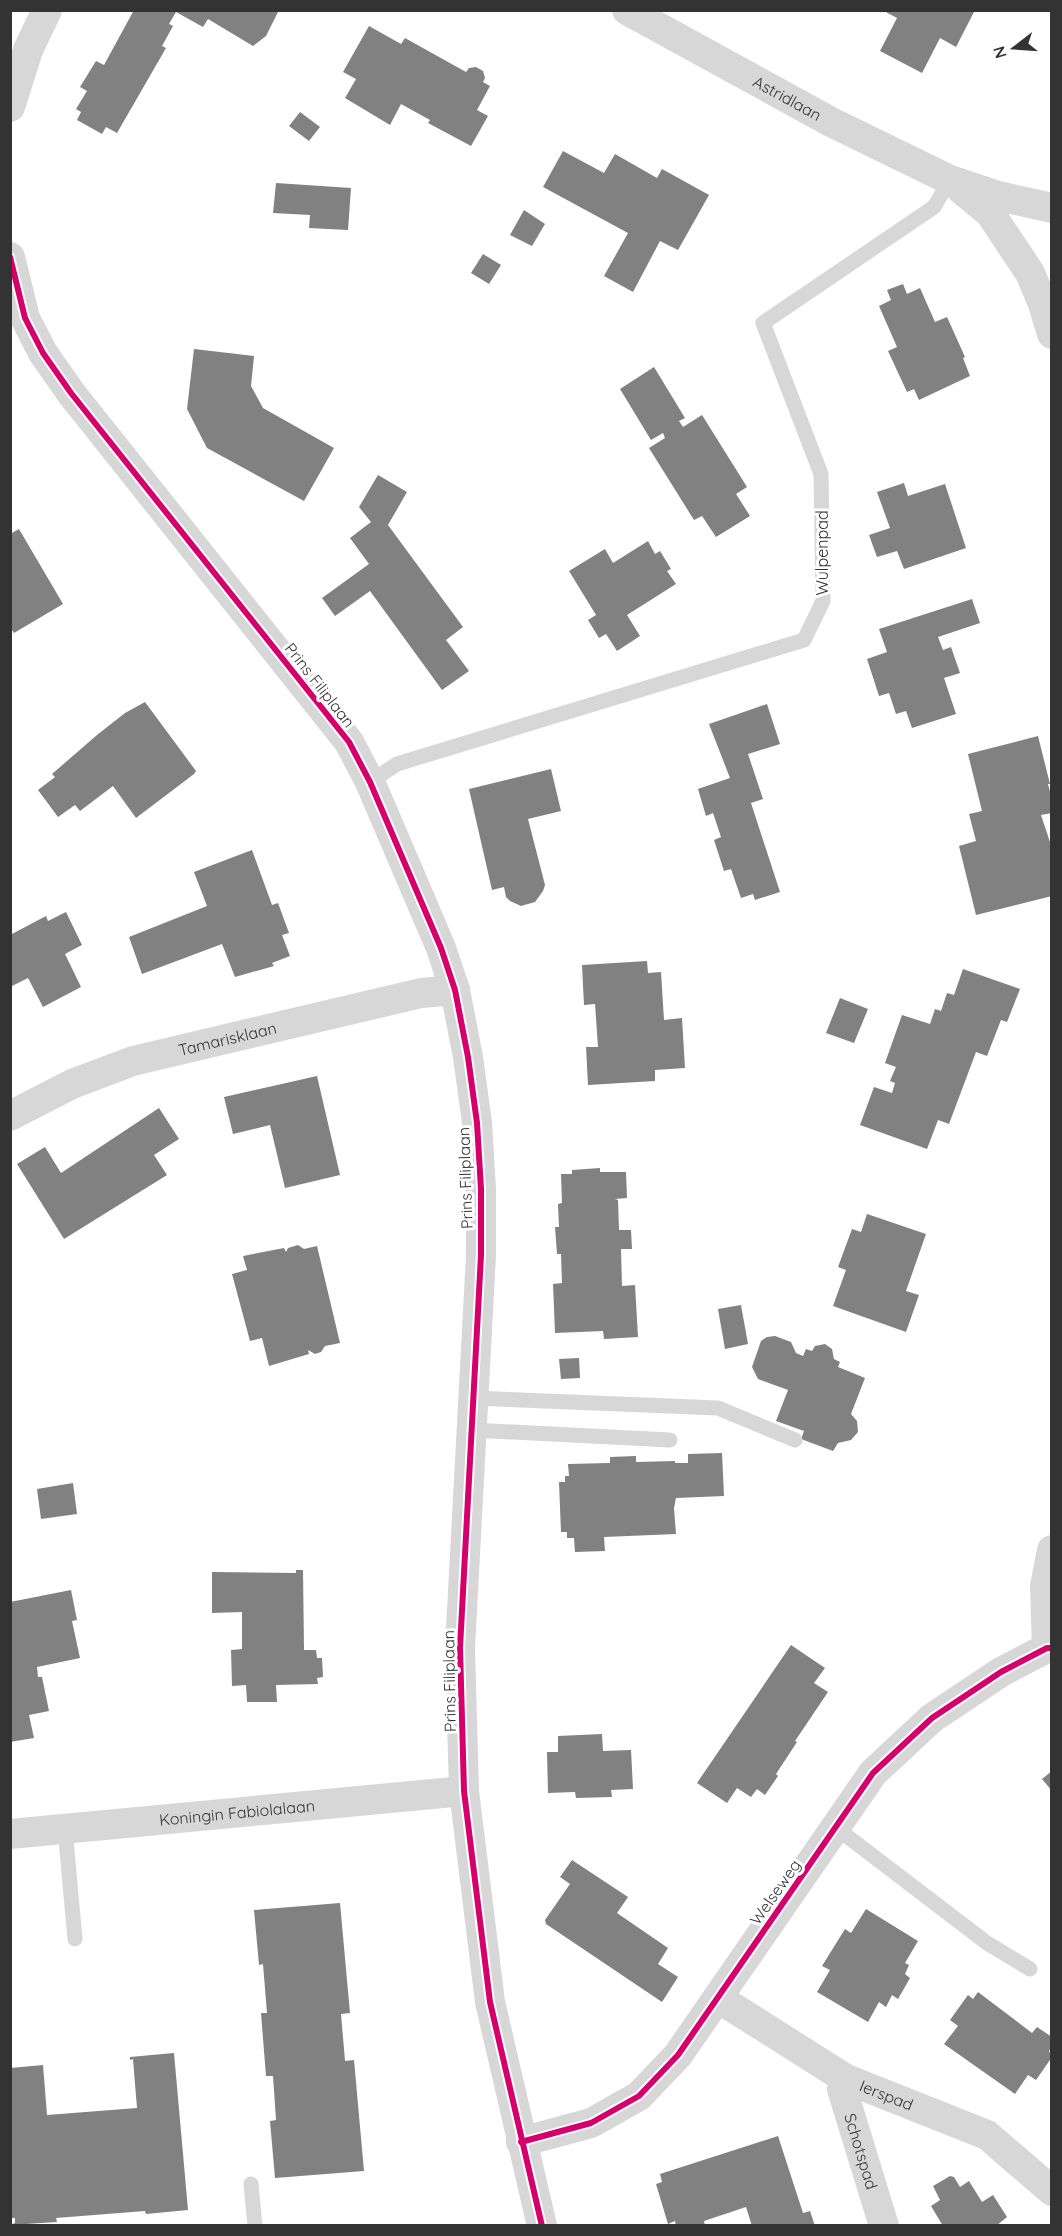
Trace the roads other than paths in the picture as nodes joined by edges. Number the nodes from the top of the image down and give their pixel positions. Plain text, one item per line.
1 (46, 10) edge
2 (627, 10) edge
3 (10, 108) edge
4 (950, 180) junction
5 (1052, 208) edge
6 (10, 257) edge
7 (1052, 334) edge
8 (370, 782) junction
9 (455, 990) junction
10 (10, 1116) edge
11 (473, 1398) junction
12 (472, 1430) junction
13 (670, 1440) dead end
14 (795, 1440) dead end
15 (1052, 1550) edge
16 (1049, 1648) edge
17 (464, 1791) junction
18 (835, 1827) junction
19 (65, 1829) junction
20 (10, 1834) edge
21 (75, 1939) dead end
22 (1030, 1969) dead end
23 (718, 1998) junction
24 (846, 2079) junction
25 (522, 2142) junction
26 (251, 2184) dead end
27 (1052, 2191) edge
28 (255, 2226) edge
29 (542, 2226) edge
30 (884, 2226) edge

1 - 3 street
2 - 4 street, Astridlaan
4 - 5 street
4 - 7 street
4 - 8 lane, Wulpenpad
6 - 8 street, Prins Filiplaan
8 - 9 street, Prins Filiplaan
9 - 10 street, Tamarisklaan
9 - 11 street, Prins Filiplaan
11 - 12 street, Prins Filiplaan
11 - 14 lane
12 - 13 lane
12 - 17 street, Prins Filiplaan
15 - 16 street
16 - 18 street, Welseweg
17 - 19 street, Koningin Fabiolalaan
17 - 25 street, Prins Filiplaan
18 - 22 lane
18 - 23 street, Welseweg
19 - 20 street, Koningin Fabiolalaan
19 - 21 lane
23 - 24 street, Ierspad
23 - 25 street, Welseweg
24 - 27 street, Ierspad
24 - 30 street, Schotspad
25 - 29 street, Prins Filiplaan
26 - 28 lane

